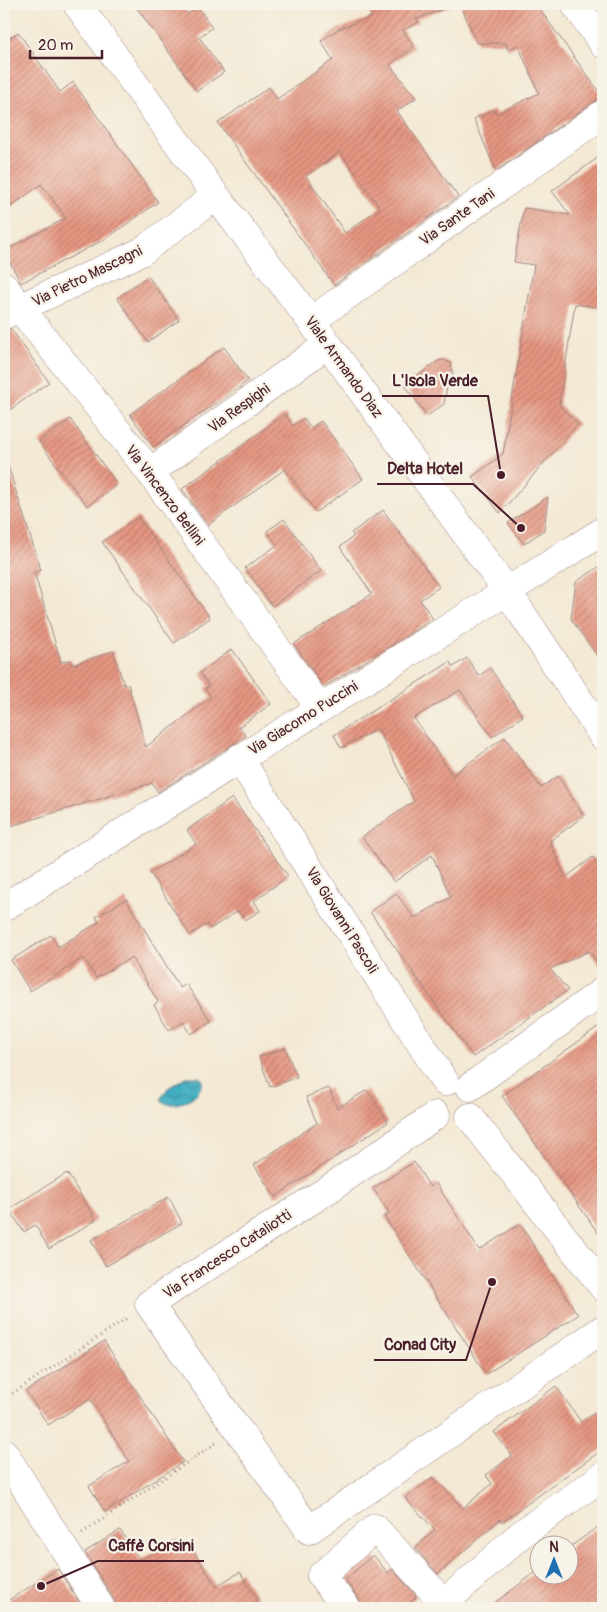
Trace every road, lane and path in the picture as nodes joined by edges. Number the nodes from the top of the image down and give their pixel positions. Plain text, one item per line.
1 (76, 4) edge
2 (575, 4) edge
3 (603, 44) edge
4 (603, 114) edge
5 (216, 196) junction
6 (4, 286) edge
7 (12, 312) edge
8 (311, 321) junction
9 (328, 344) junction
10 (150, 472) junction
11 (603, 531) edge
12 (507, 591) junction
13 (320, 708) junction
14 (603, 736) edge
15 (239, 758) junction
16 (4, 907) edge
17 (603, 991) edge
18 (457, 1085) junction
19 (436, 1115) junction
20 (470, 1117) junction
21 (603, 1287) edge
22 (149, 1304) junction
23 (603, 1329) edge
24 (4, 1399) edge
25 (236, 1430) junction
26 (4, 1453) edge
27 (603, 1476) edge
28 (63, 1545) junction
29 (440, 1603) edge
30 (101, 1608) edge
31 (347, 1608) edge

1 - 5 street, Viale Armando Diaz
2 - 3 street
4 - 8 street, Via Sante Tani
5 - 7 street, Via Pietro Mascagni
5 - 8 street, Viale Armando Diaz
6 - 7 street, Via Vincenzo Bellini
7 - 10 street, Via Vincenzo Bellini
8 - 9 street, Viale Armando Diaz
9 - 10 street, Via Respighi
9 - 12 street, Viale Armando Diaz
10 - 13 street, Via Vincenzo Bellini
11 - 12 street, Via Giacomo Puccini
12 - 13 street, Via Giacomo Puccini
12 - 14 street, Viale Armando Diaz
13 - 15 street, Via Giacomo Puccini
15 - 16 street, Via Giacomo Puccini
15 - 18 street, Via Giovanni Pascoli
17 - 18 street
18 - 19 street
18 - 20 street, Via Giovanni Pascoli
19 - 20 street
19 - 22 street, Via Francesco Cataliotti
20 - 21 street
22 - 24 path
22 - 25 street, Via Francesco Cataliotti
23 - 25 street, Via Francesco Cataliotti
25 - 28 path
26 - 28 street
27 - 29 street
28 - 30 street
29 - 31 street

